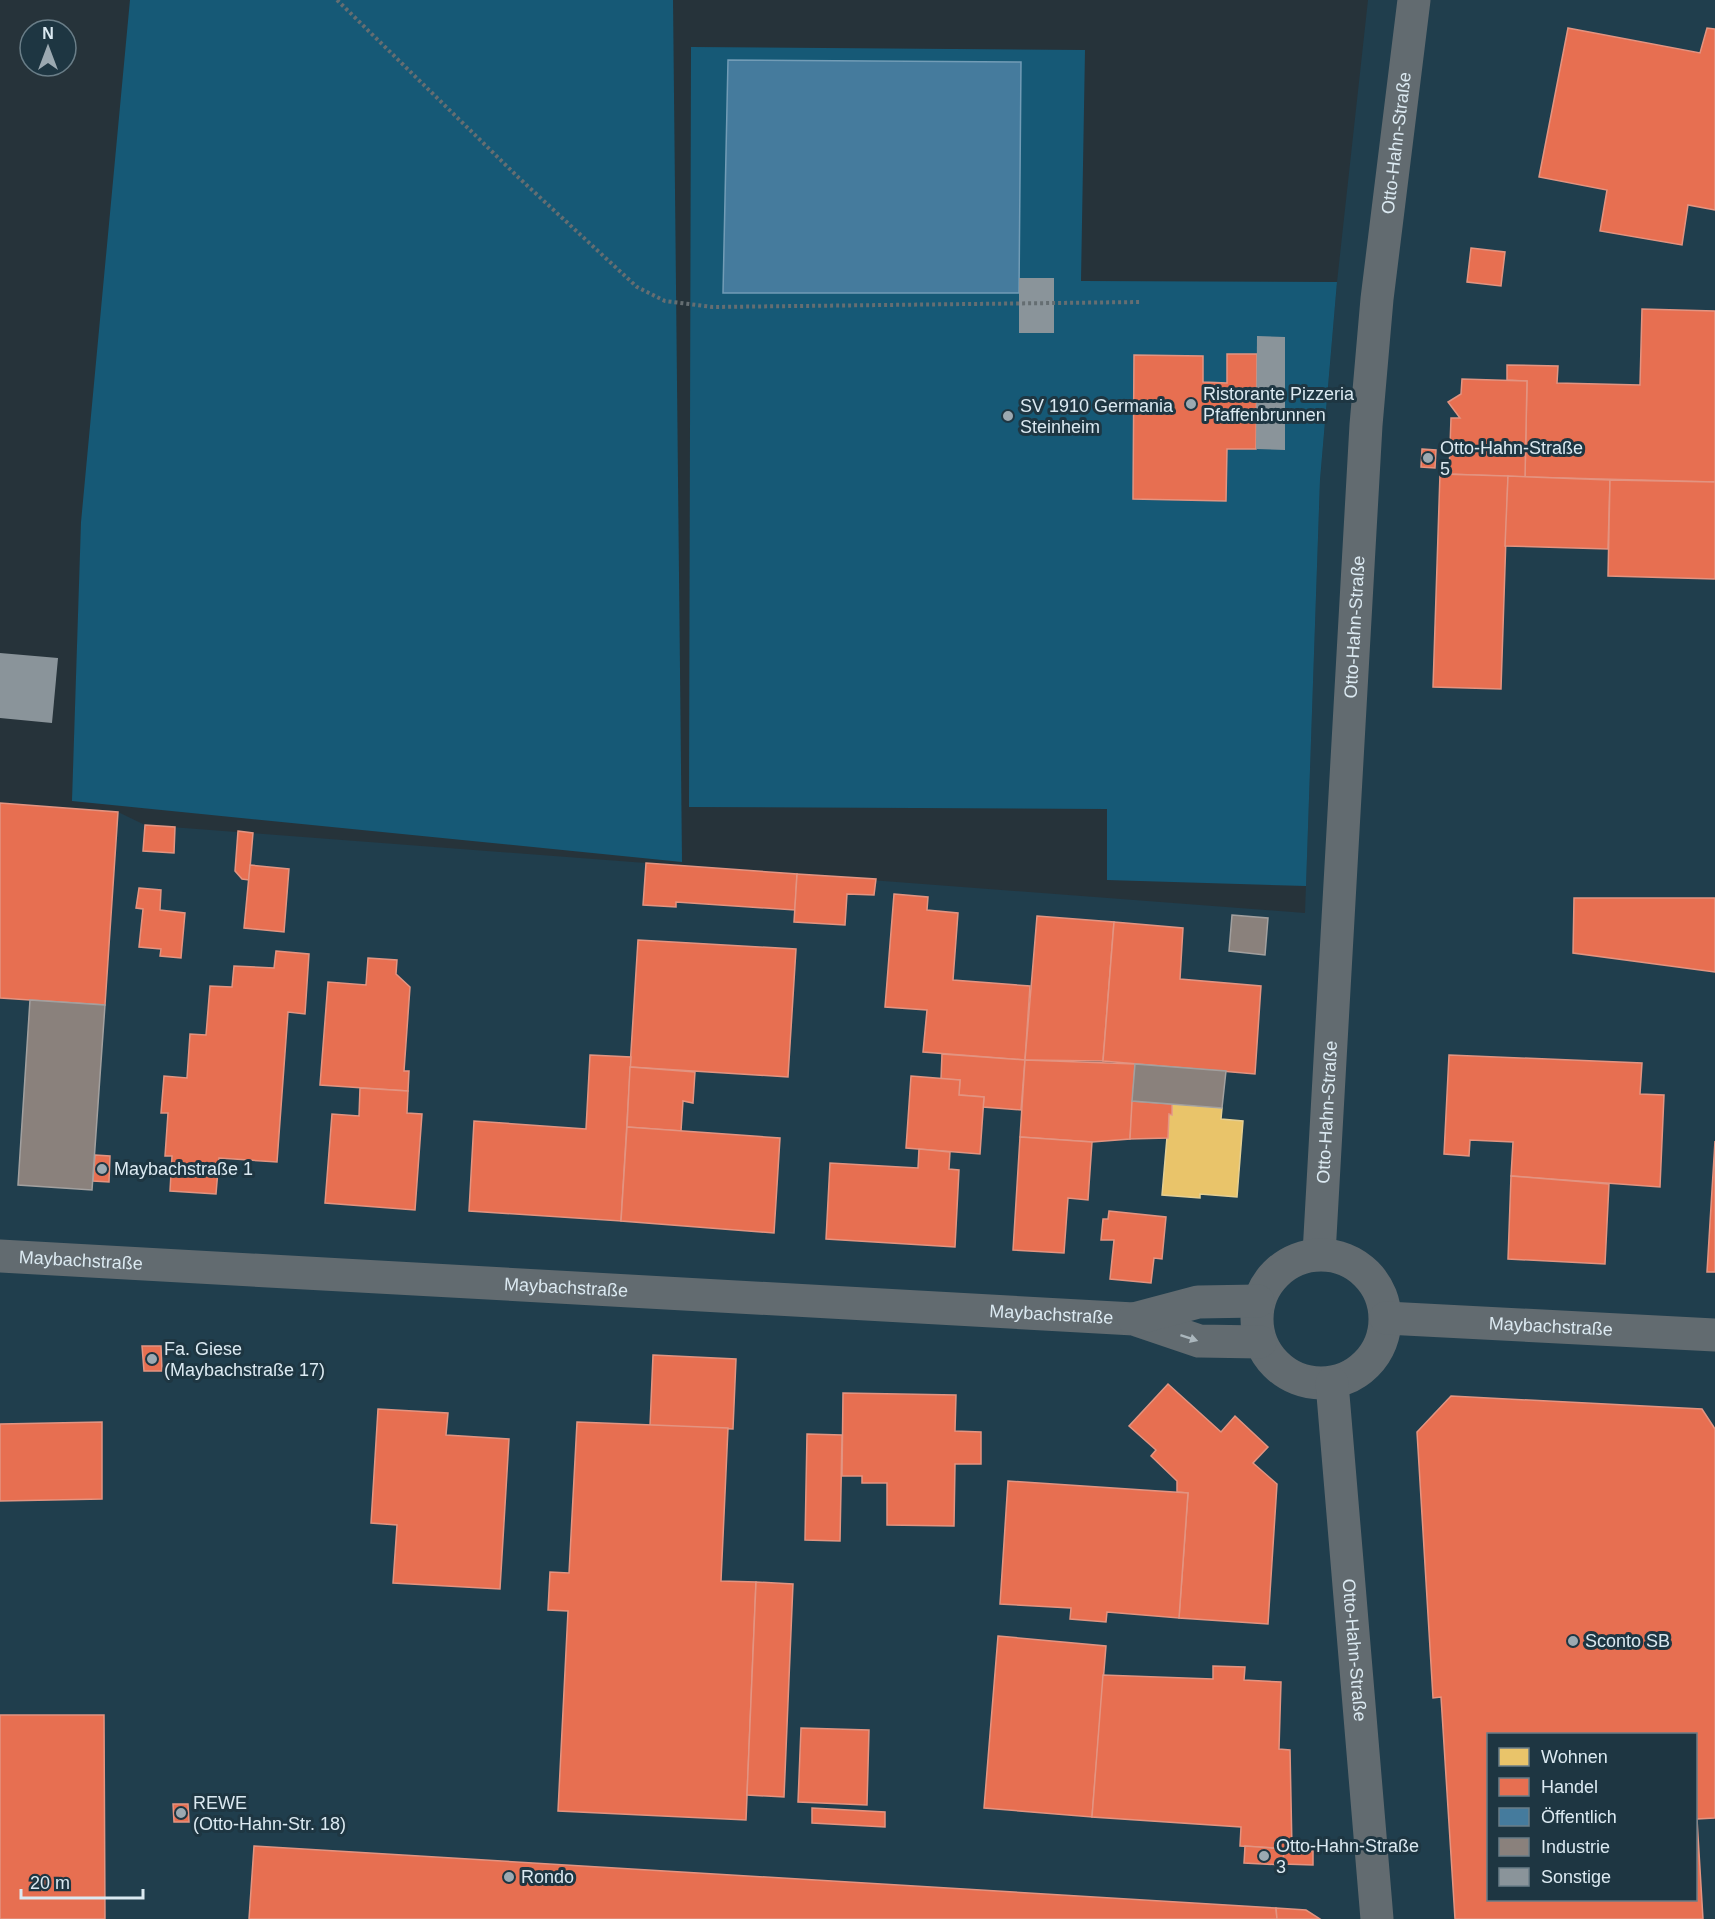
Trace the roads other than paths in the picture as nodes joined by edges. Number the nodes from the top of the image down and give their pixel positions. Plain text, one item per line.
1 (1414, 0) edge
2 (1319, 1254) junction
3 (0, 1256) edge
4 (1258, 1301) junction
5 (1386, 1318) junction
6 (1134, 1319) junction
7 (1715, 1335) edge
8 (1260, 1342) junction
9 (1332, 1383) junction
10 (1377, 1919) edge

1 - 2 street, Otto-Hahn-Straße
2 - 4 street
2 - 5 street
3 - 6 street, Maybachstraße
4 - 6 street, Maybachstraße
4 - 8 street
5 - 7 street, Maybachstraße
5 - 9 street
6 -> 8 street, Maybachstraße
8 - 9 street
9 - 10 street, Otto-Hahn-Straße

